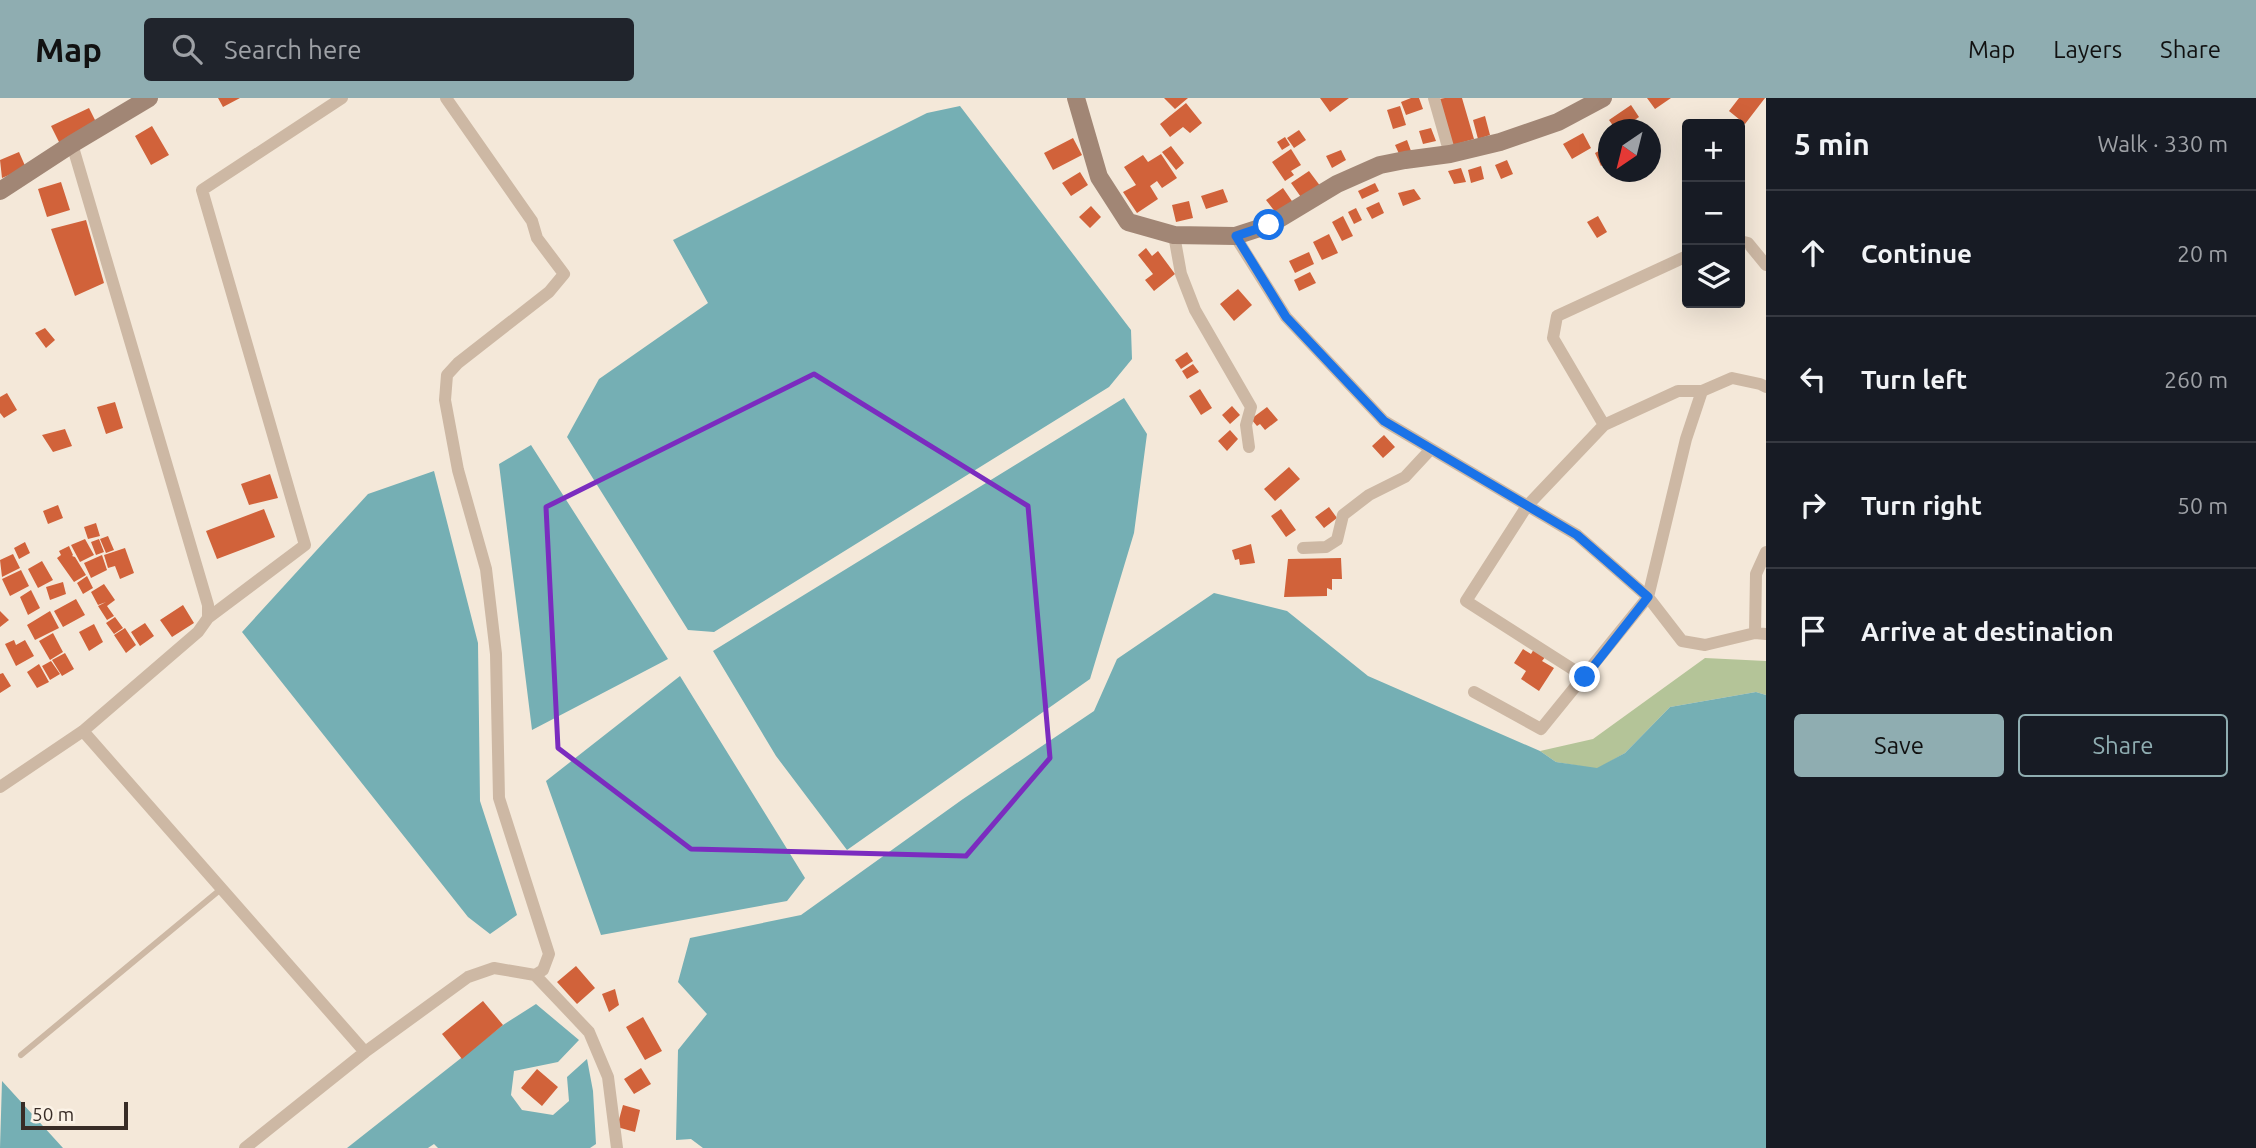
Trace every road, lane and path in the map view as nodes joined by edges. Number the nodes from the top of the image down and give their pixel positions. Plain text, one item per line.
1 (149, 98) edge
2 (342, 98) edge
3 (446, 98) edge
4 (1076, 98) edge
5 (1434, 98) edge
6 (1602, 98) edge
7 (72, 144) junction
8 (1450, 154) junction
9 (0, 191) edge
10 (1174, 235) junction
11 (1236, 236) junction
12 (1745, 243) edge
13 (1682, 258) edge
14 (1766, 265) edge
15 (1766, 387) edge
16 (1702, 391) junction
17 (1604, 425) junction
18 (1249, 447) dead end
19 (1431, 449) junction
20 (1527, 506) junction
21 (1303, 548) dead end
22 (1766, 552) edge
23 (1648, 597) junction
24 (208, 618) junction
25 (1761, 634) edge
26 (1585, 677) junction
27 (1474, 692) dead end
28 (83, 731) junction
29 (0, 787) edge
30 (222, 889) junction
31 (535, 975) junction
32 (365, 1052) junction
33 (21, 1055) dead end
34 (245, 1148) edge
35 (617, 1148) edge

1 - 7 street
2 - 24 street
3 - 31 street
4 - 10 street
5 - 8 street
6 - 8 street
7 - 9 street
7 - 24 street
8 - 11 street
10 - 11 street
10 - 18 street
11 - 19 street
12 - 14 street
13 - 17 street
15 - 16 street
16 - 17 street
16 - 23 street
17 - 20 street
19 - 20 street
19 - 21 street
20 - 23 street
20 - 26 street
22 - 25 street
23 - 25 street
23 - 26 street
24 - 28 street
26 - 27 street
28 - 29 street
28 - 30 street
30 - 32 street
30 - 33 lane
31 - 32 street
31 - 35 street
32 - 34 street

